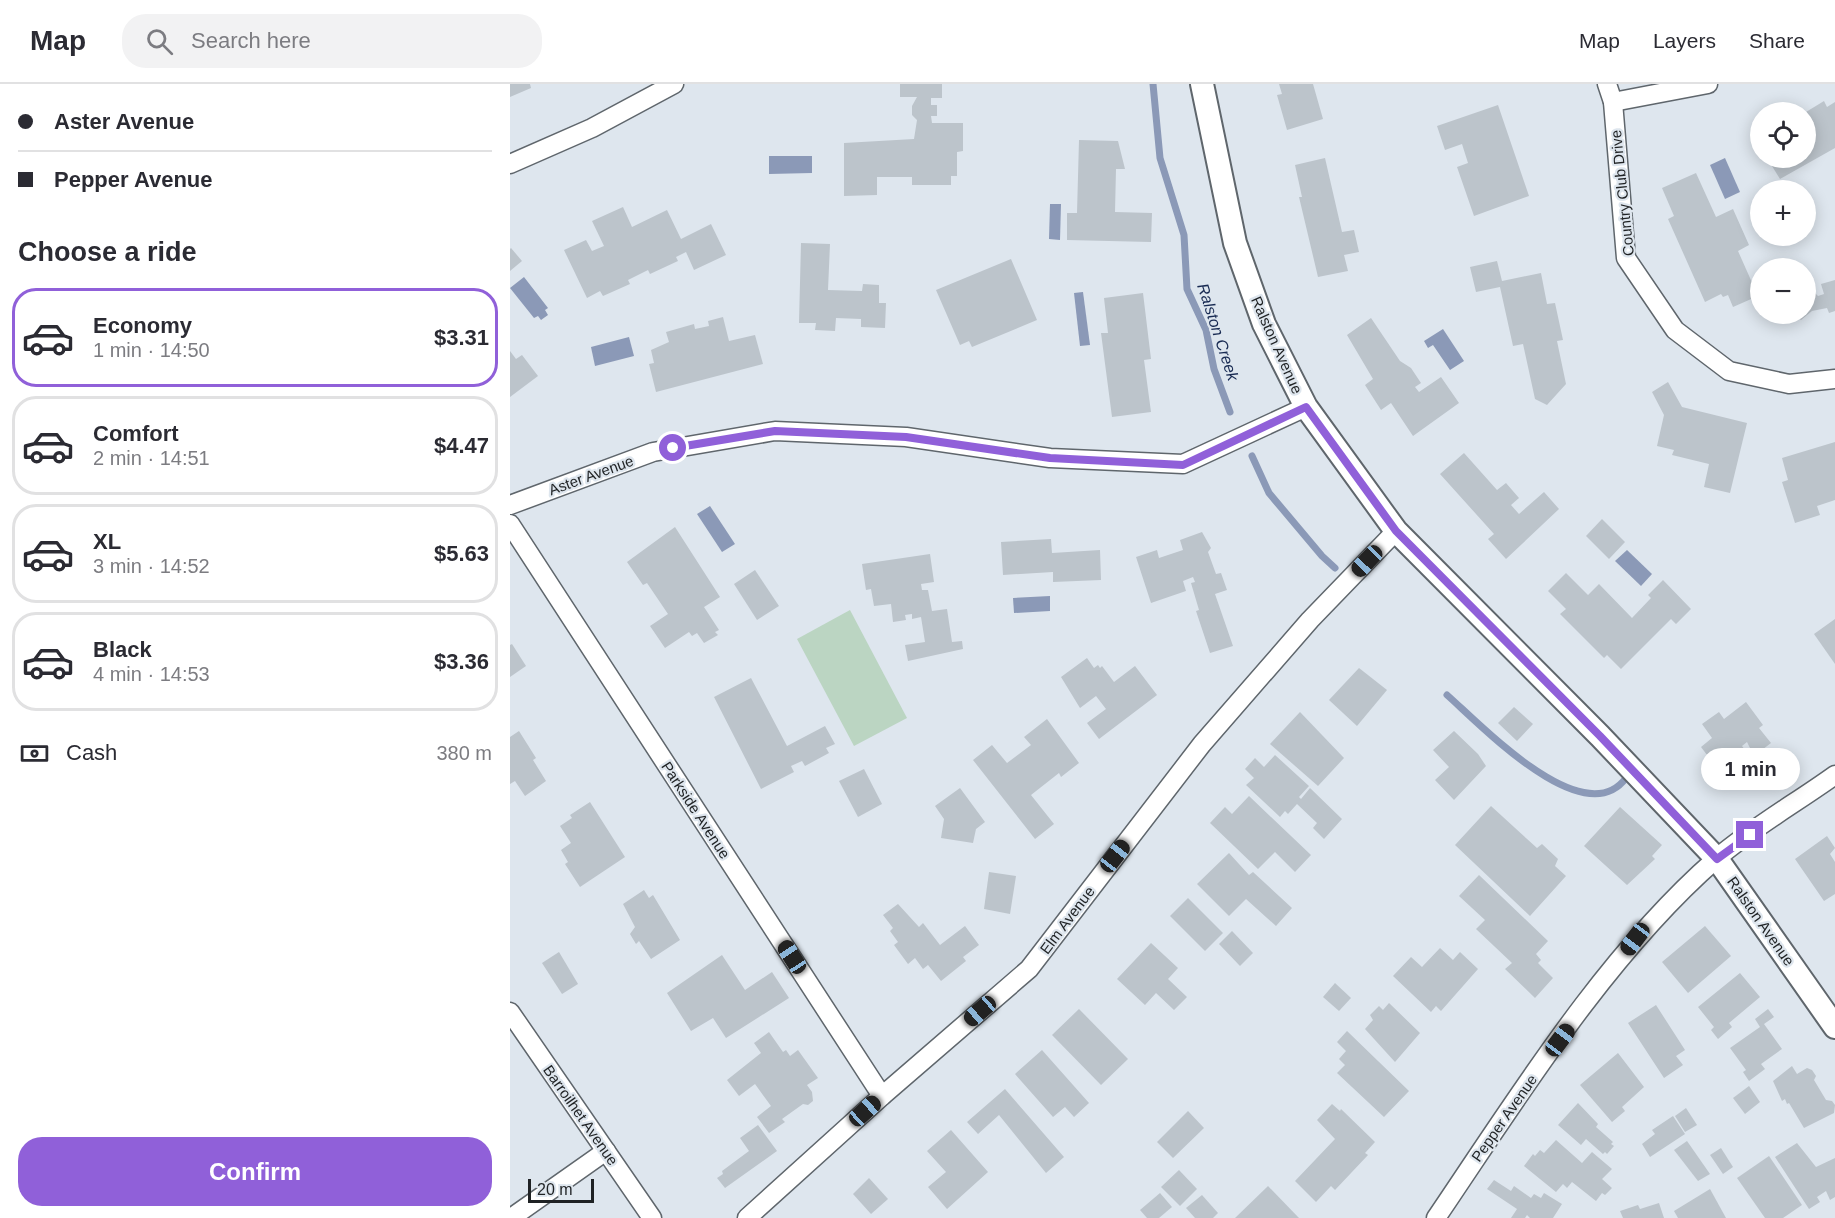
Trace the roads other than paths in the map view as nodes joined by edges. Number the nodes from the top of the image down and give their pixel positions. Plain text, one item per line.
1 (674, 84) edge
2 (1202, 84) edge
3 (1607, 84) edge
4 (1708, 84) edge
5 (1612, 102) junction
6 (510, 164) edge
7 (1835, 380) edge
8 (1306, 407) junction
9 (510, 505) edge
10 (510, 524) edge
11 (1396, 531) junction
12 (1835, 775) edge
13 (1717, 859) junction
14 (510, 1012) edge
15 (1835, 1027) edge
16 (882, 1096) junction
17 (606, 1151) junction
18 (511, 1218) edge
19 (652, 1218) edge
20 (747, 1218) edge
21 (1436, 1218) edge

1 - 6 street
2 - 8 street, Ralston Avenue
3 - 5 street, Country Club Drive
4 - 5 street
5 - 7 street, Country Club Drive
8 - 9 street, Aster Avenue
8 - 11 street, Ralston Avenue
10 - 16 street, Parkside Avenue
11 - 13 street, Ralston Avenue
11 - 16 street, Elm Avenue
12 - 13 street, Pepper Avenue
13 - 15 street, Ralston Avenue
13 - 21 street, Pepper Avenue
14 - 17 street, Barroilhet Avenue
16 - 20 street, Elm Avenue
17 - 18 street
17 - 19 street, Barroilhet Avenue

